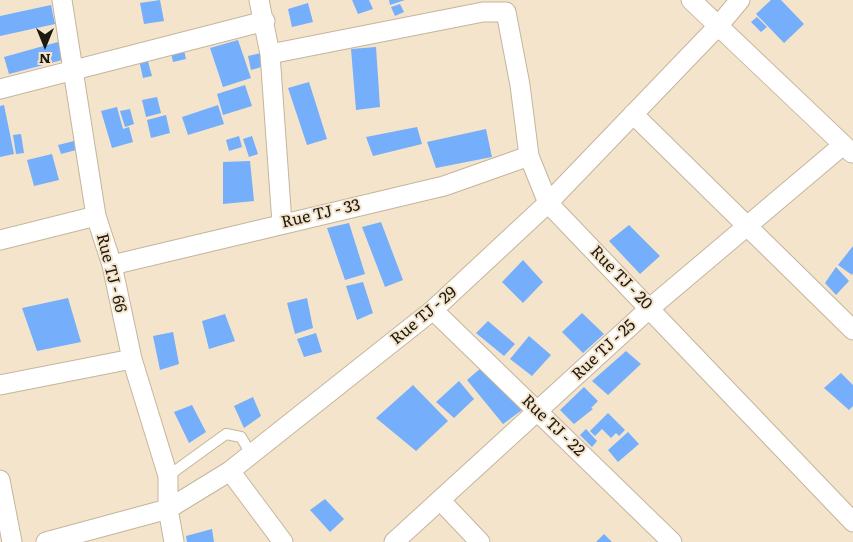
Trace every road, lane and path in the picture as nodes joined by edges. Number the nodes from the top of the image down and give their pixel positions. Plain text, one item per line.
1 (62, 0) edge
2 (259, 0) edge
3 (692, 0) edge
4 (740, 0) edge
5 (482, 6) edge
6 (265, 21) junction
7 (720, 25) junction
8 (270, 54) junction
9 (74, 69) junction
10 (0, 89) edge
11 (633, 114) junction
12 (848, 149) edge
13 (529, 156) junction
14 (548, 203) junction
15 (96, 216) junction
16 (282, 223) junction
17 (745, 226) junction
18 (0, 240) edge
19 (112, 265) junction
20 (650, 308) junction
21 (434, 310) junction
22 (853, 330) edge
23 (132, 359) junction
24 (0, 385) edge
25 (537, 412) junction
26 (251, 454) junction
27 (230, 471) junction
28 (168, 476) junction
29 (0, 480) edge
30 (440, 500) junction
31 (168, 509) junction
32 (853, 522) edge
33 (12, 542) edge
34 (46, 542) edge
35 (174, 542) edge
36 (283, 542) edge
37 (394, 542) edge
38 (480, 542) edge
39 (672, 542) edge

1 - 9 street, Rue TJ - 66
2 - 6 street
3 - 7 street
4 - 7 street, Rue TJ - 29
5 - 8 street
5 - 13 street, Rue TJ - 20
6 - 8 street
6 - 9 street
7 - 11 street, Rue TJ - 29
7 - 12 street
8 - 16 street
9 - 10 street
9 - 15 street, Rue TJ - 66
11 - 14 street, Rue TJ - 29
11 - 17 street
12 - 17 street, Rue TJ - 25
13 - 14 street, Rue TJ - 20
13 - 16 street, Rue TJ - 33
14 - 20 street, Rue TJ - 20
14 - 21 street, Rue TJ - 29
15 - 18 street
15 - 19 street, Rue TJ - 66
16 - 19 street, Rue TJ - 33
17 - 20 street, Rue TJ - 25
17 - 22 street
19 - 23 street, Rue TJ - 66
20 - 25 street, Rue TJ - 25
20 - 32 street, Rue TJ - 20
21 - 25 street, Rue TJ - 22
21 - 26 street, Rue TJ - 29
23 - 24 street
23 - 28 street, Rue TJ - 66
25 - 30 street, Rue TJ - 25
25 - 39 street, Rue TJ - 22
26 - 27 street, Rue TJ - 29
26 - 28 lane
27 - 31 street, Rue TJ - 29
27 - 36 street
28 - 31 street, Rue TJ - 66
29 - 33 street
30 - 37 street, Rue TJ - 25
30 - 38 street
31 - 34 street, Rue TJ - 29
31 - 35 street, Rue TJ - 66

